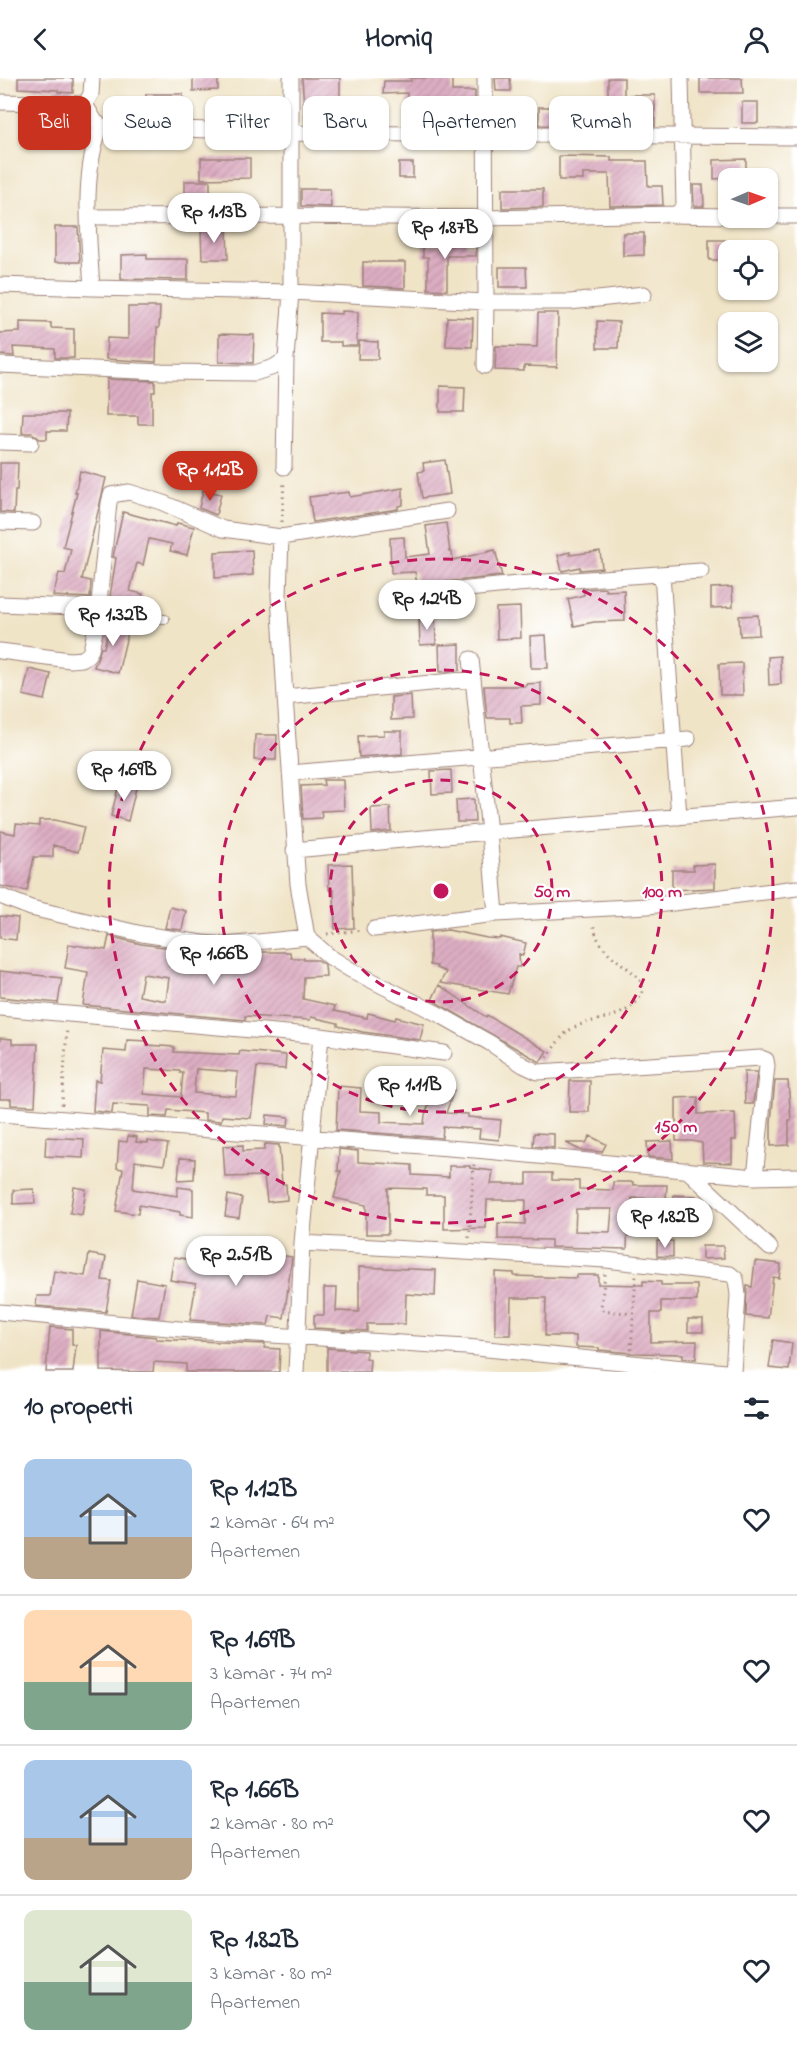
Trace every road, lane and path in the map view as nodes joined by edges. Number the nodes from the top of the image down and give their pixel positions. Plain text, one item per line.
1 (92, 78) edge
2 (291, 78) edge
3 (485, 78) edge
4 (681, 78) edge
5 (90, 96) edge
6 (291, 96) edge
7 (485, 96) edge
8 (0, 102) edge
9 (18, 102) edge
10 (91, 114) edge
11 (101, 126) junction
12 (205, 130) edge
13 (291, 133) edge
14 (401, 133) edge
15 (537, 134) edge
16 (683, 137) junction
17 (797, 137) edge
18 (291, 150) edge
19 (485, 150) edge
20 (669, 215) junction
21 (289, 216) junction
22 (718, 216) edge
23 (778, 216) edge
24 (797, 216) edge
25 (89, 217) junction
26 (485, 218) junction
27 (0, 285) edge
28 (92, 288) junction
29 (291, 292) junction
30 (644, 294) dead end
31 (486, 302) junction
32 (286, 359) junction
33 (0, 365) edge
34 (485, 366) dead end
35 (0, 442) edge
36 (31, 443) dead end
37 (284, 467) joint
38 (447, 511) dead end
39 (0, 522) edge
40 (33, 523) dead end
41 (281, 537) junction
42 (702, 571) dead end
43 (662, 574) junction
44 (402, 596) dead end
45 (0, 604) edge
46 (99, 608) junction
47 (165, 619) dead end
48 (0, 651) edge
49 (471, 659) dead end
50 (473, 679) junction
51 (285, 697) junction
52 (681, 740) junction
53 (482, 756) junction
54 (290, 773) junction
55 (797, 807) edge
56 (679, 817) junction
57 (489, 832) junction
58 (294, 850) junction
59 (797, 888) edge
60 (0, 896) edge
61 (593, 907) junction
62 (496, 914) junction
63 (374, 929) joint
64 (307, 937) junction
65 (0, 1008) edge
66 (67, 1014) junction
67 (321, 1036) junction
68 (444, 1053) dead end
69 (538, 1072) junction
70 (0, 1114) edge
71 (62, 1119) junction
72 (312, 1138) junction
73 (476, 1150) junction
74 (687, 1170) junction
75 (797, 1176) edge
76 (755, 1177) junction
77 (302, 1243) junction
78 (770, 1248) dead end
79 (468, 1253) junction
80 (606, 1260) junction
81 (637, 1262) junction
82 (0, 1312) edge
83 (633, 1314) junction
84 (298, 1336) junction
85 (631, 1363) junction
86 (296, 1372) edge
87 (726, 1372) edge
88 (734, 1372) edge

1 - 5 street
2 - 6 street
3 - 7 street
4 - 16 street
8 - 9 street
10 - 11 street
11 - 12 street
11 - 25 street
13 - 14 street
15 - 16 street
16 - 17 street
16 - 20 street
18 - 21 street
19 - 26 street
20 - 22 street
20 - 26 street
21 - 25 street
21 - 26 street
21 - 29 street
23 - 24 street
25 - 28 street
26 - 31 street
27 - 28 street
28 - 29 street
29 - 31 street
29 - 32 street
30 - 31 street
31 - 34 street
32 - 33 street
32 - 37 street
35 - 36 street
37 - 41 path
38 - 41 street
39 - 40 street
41 - 46 street
41 - 51 street
42 - 43 street
43 - 44 street
43 - 52 street
45 - 46 street
46 - 47 lane
46 - 48 street
49 - 50 street
50 - 51 street
50 - 53 street
51 - 54 street
52 - 53 street
52 - 56 street
53 - 54 street
53 - 57 street
54 - 58 street
55 - 56 street
56 - 57 street
57 - 58 street
57 - 62 street
58 - 64 street
59 - 61 street
60 - 64 street
61 - 62 street
61 - 69 path
62 - 63 street
63 - 64 path
64 - 69 street
65 - 66 street
66 - 67 street
66 - 71 path
67 - 68 street
67 - 72 street
69 - 76 street
70 - 71 street
71 - 72 street
72 - 73 street
72 - 77 street
73 - 74 street
73 - 79 path
74 - 76 street
74 - 78 street
75 - 76 street
77 - 79 street
77 - 84 street
79 - 80 street
80 - 81 street
80 - 83 path
81 - 83 path
81 - 88 street
82 - 84 street
83 - 85 path
84 - 85 street
84 - 86 street
85 - 87 street

